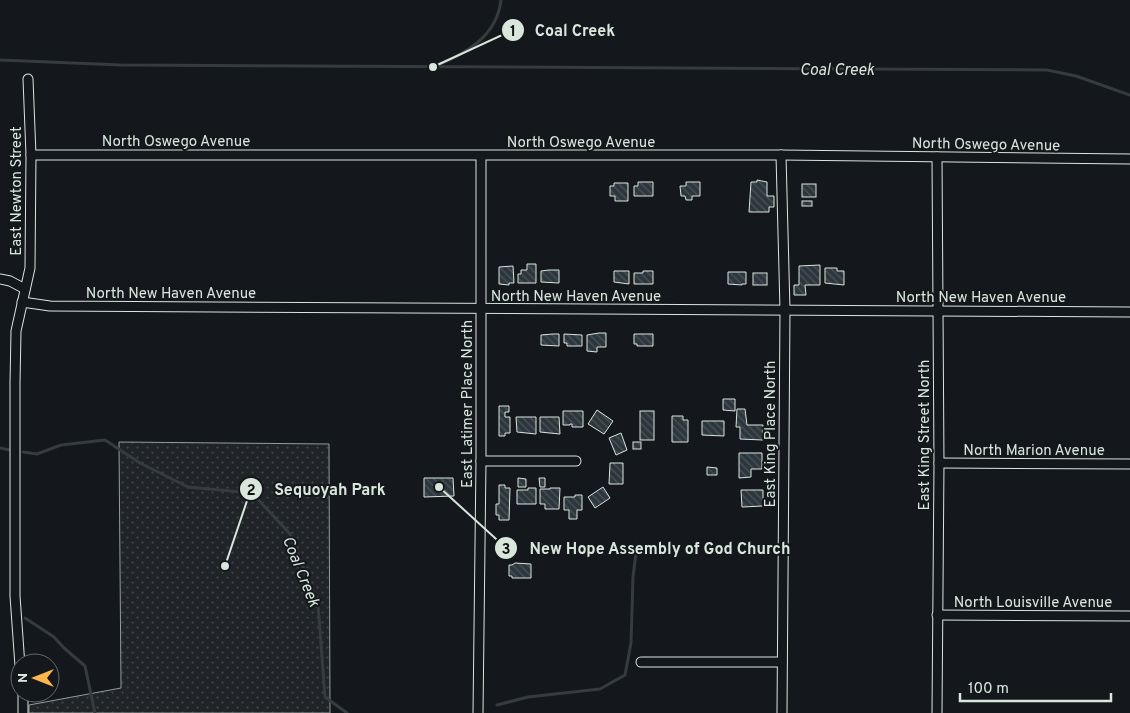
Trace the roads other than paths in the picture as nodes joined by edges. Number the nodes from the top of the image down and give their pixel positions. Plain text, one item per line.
1 (28, 79) dead end
2 (31, 155) junction
3 (781, 155) junction
4 (481, 156) junction
5 (937, 157) junction
6 (1130, 159) edge
7 (0, 279) edge
8 (25, 289) junction
9 (22, 302) junction
10 (481, 309) junction
11 (785, 310) junction
12 (937, 311) junction
13 (1130, 312) edge
14 (481, 461) junction
15 (576, 461) dead end
16 (939, 463) junction
17 (1130, 464) edge
18 (937, 615) junction
19 (1130, 616) edge
20 (19, 653) edge
21 (641, 662) dead end
22 (782, 662) junction
23 (478, 713) edge
24 (782, 713) edge
25 (937, 713) edge

1 - 2 street, East Newton Street
2 - 4 street, North Oswego Avenue
2 - 8 street, East Newton Street
3 - 4 street, North Oswego Avenue
3 - 5 street, North Oswego Avenue
3 - 11 street, East King Place North
4 - 10 street, East Latimer Place North
5 - 6 street, North Oswego Avenue
5 - 12 street, East King Street North
7 - 8 street
8 - 9 street, East Newton Street
9 - 10 street, North New Haven Avenue
9 - 20 street, East Newton Street
10 - 11 street, North New Haven Avenue
10 - 14 street, East Latimer Place North
11 - 12 street, North New Haven Avenue
11 - 22 street, East King Place North
12 - 13 street, North New Haven Avenue
12 - 16 street, East King Street North
14 - 15 street
14 - 23 street, East Latimer Place North
16 - 17 street, North Marion Avenue
16 - 18 street, East King Street North
18 - 19 street, North Louisville Avenue
18 - 25 street, East King Street North
21 - 22 street
22 - 24 street, East King Place North

